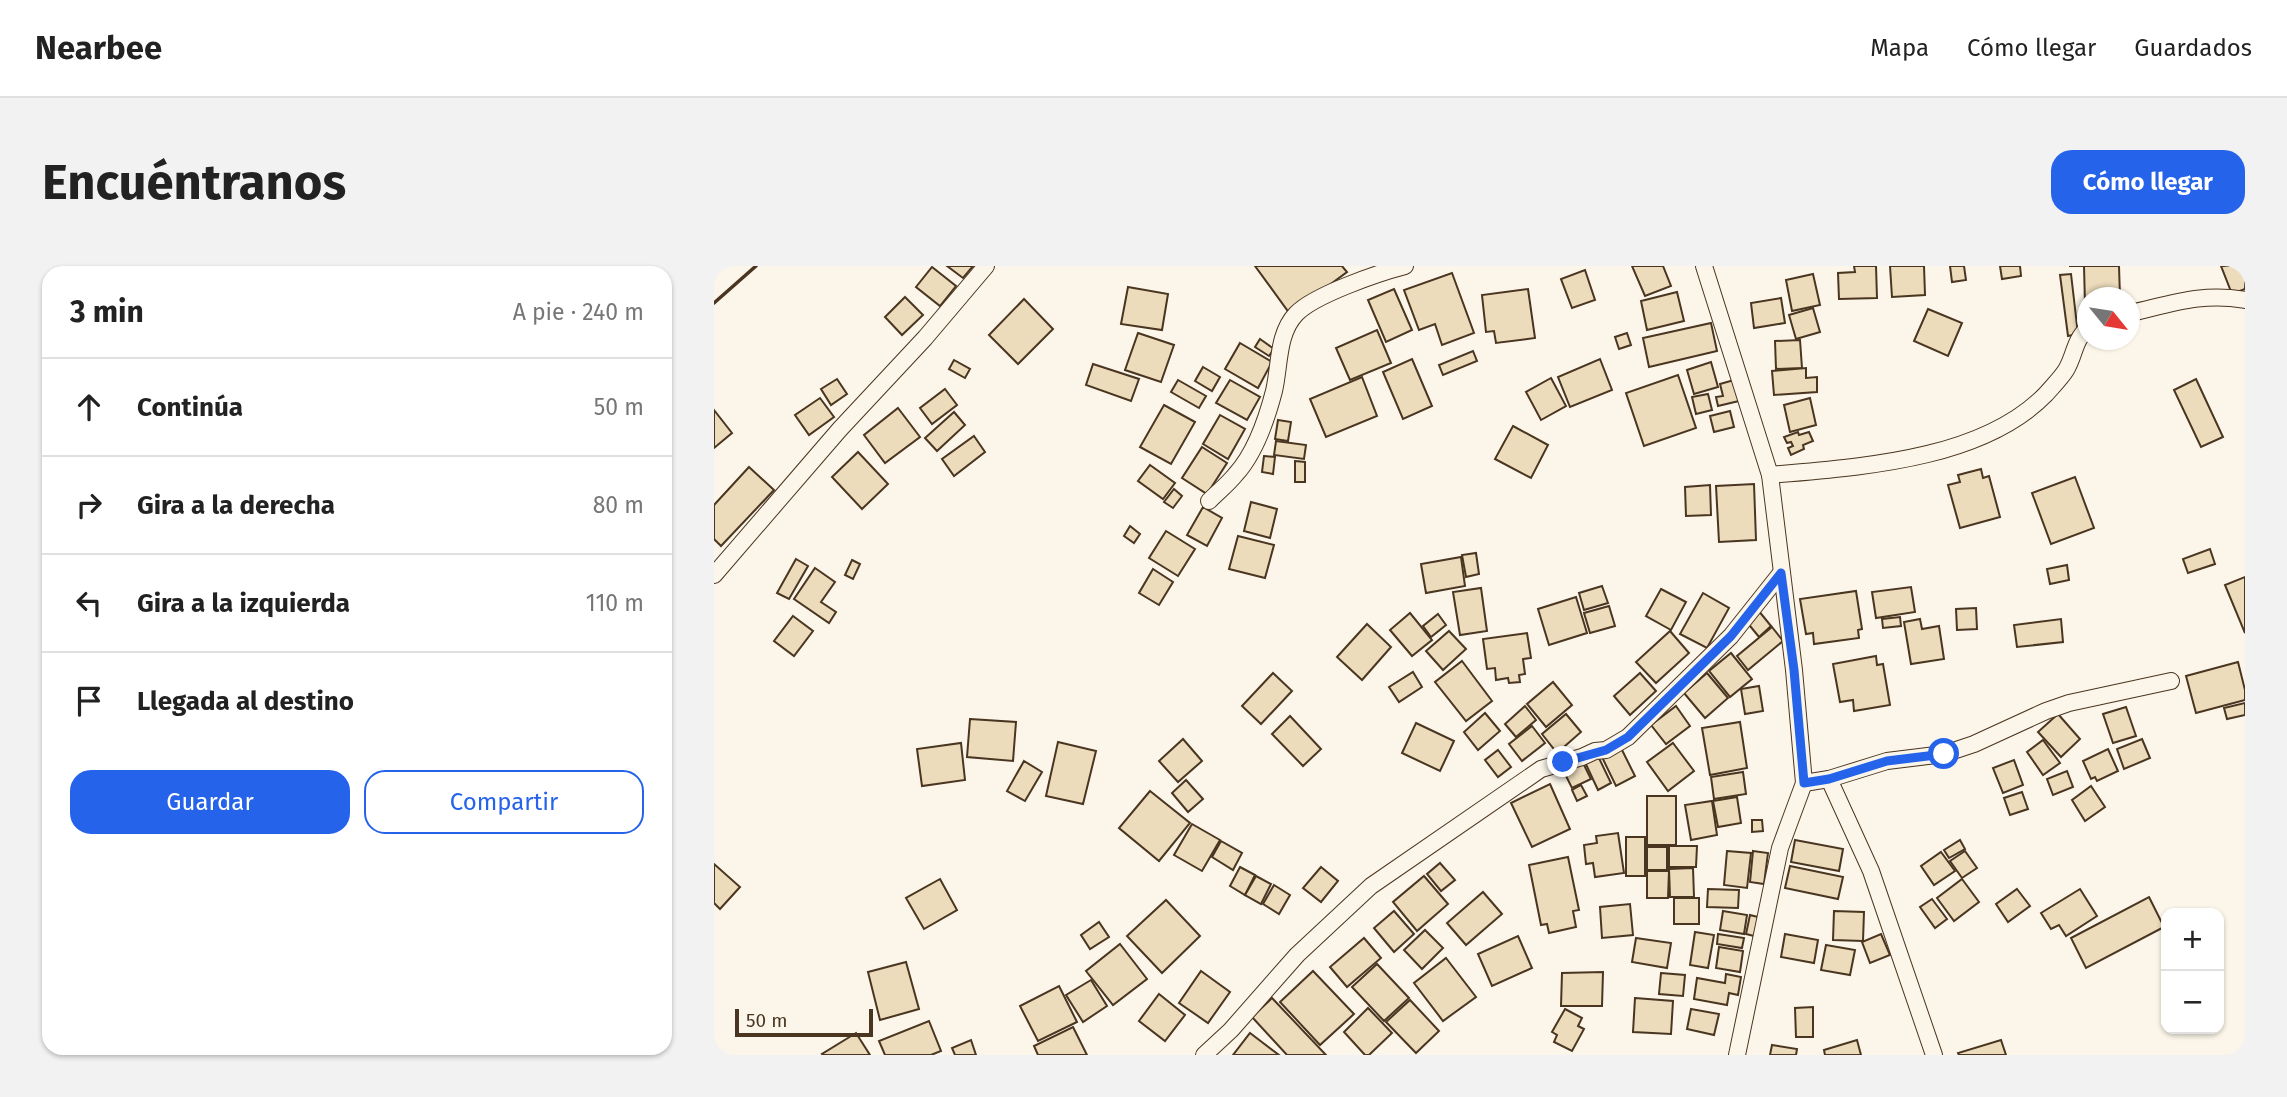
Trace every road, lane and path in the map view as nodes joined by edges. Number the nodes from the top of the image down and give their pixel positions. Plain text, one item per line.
1 (986, 266) edge
2 (1405, 266) edge
3 (1704, 266) edge
4 (2245, 300) edge
5 (2140, 311) edge
6 (2077, 340) edge
7 (1770, 475) junction
8 (1209, 501) dead end
9 (1781, 573) junction
10 (714, 575) edge
11 (2171, 681) dead end
12 (1829, 779) junction
13 (1804, 783) junction
14 (1204, 1055) edge
15 (1737, 1055) edge
16 (1934, 1055) edge

1 - 10 street
2 - 8 street
3 - 7 street
4 - 5 street
6 - 7 street
7 - 9 street
9 - 13 street
9 - 14 street
11 - 12 street
12 - 13 street
12 - 16 street
13 - 15 street

